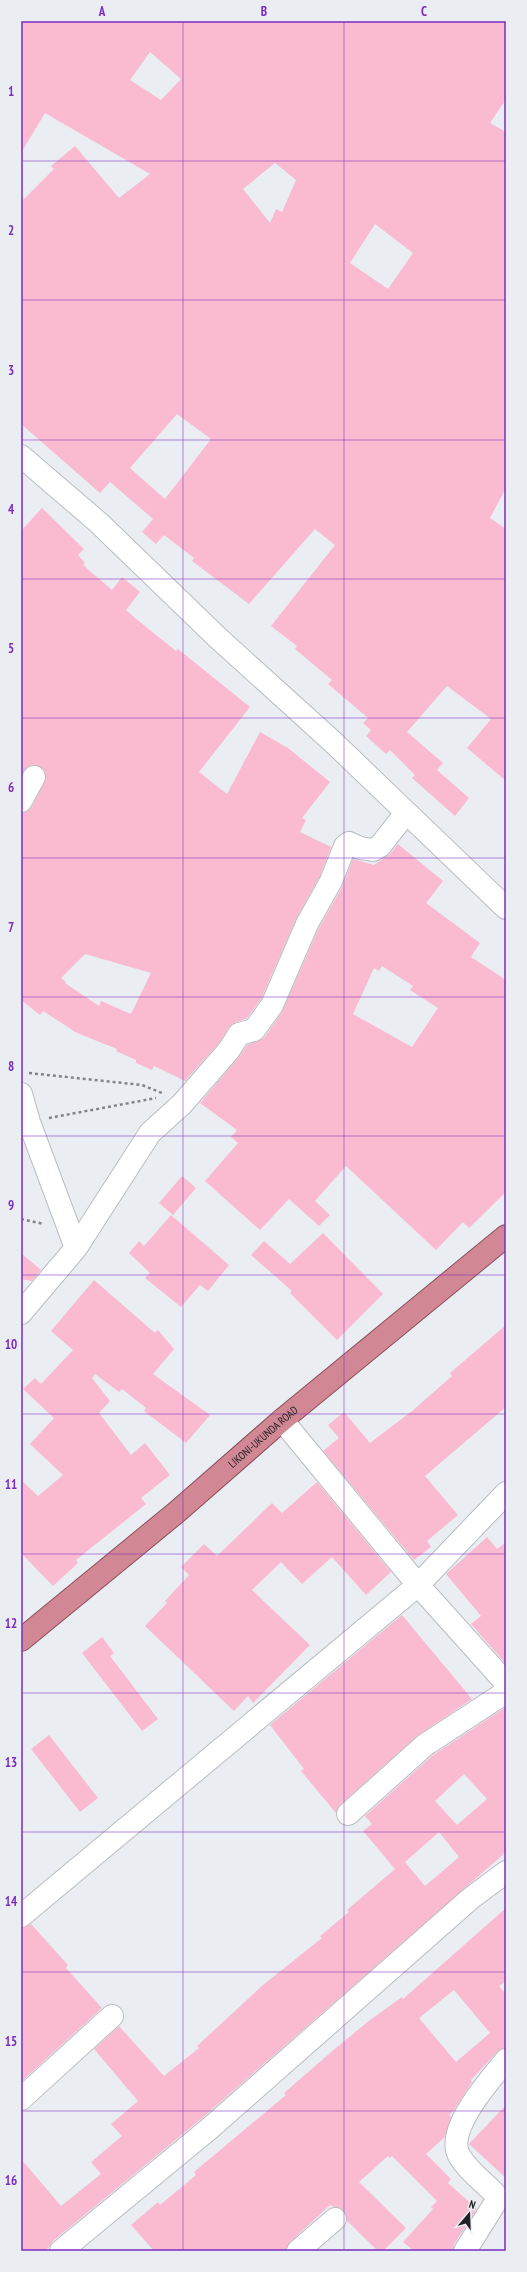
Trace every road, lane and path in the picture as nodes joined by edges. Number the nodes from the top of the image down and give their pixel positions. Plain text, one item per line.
1 (21, 456) edge
2 (34, 777) dead end
3 (21, 801) edge
4 (406, 813) junction
5 (506, 908) edge
6 (21, 1072) edge
7 (21, 1094) edge
8 (29, 1122) junction
9 (506, 1236) edge
10 (76, 1248) junction
11 (21, 1314) edge
12 (282, 1420) junction
13 (506, 1493) edge
14 (418, 1585) junction
15 (21, 1640) edge
16 (506, 1683) edge
17 (506, 1692) edge
18 (348, 1814) dead end
19 (506, 1872) edge
20 (21, 1916) edge
21 (112, 2016) dead end
22 (506, 2060) edge
23 (21, 2099) edge
24 (335, 2219) dead end
25 (61, 2251) edge
26 (298, 2251) edge
27 (465, 2251) edge

1 - 4 street
2 - 3 street
4 - 5 street
4 - 10 street
6 - 8 path
7 - 8 street
8 - 10 street
9 - 12 highway, LIKONI-UKUNDA ROAD
10 - 11 street
12 - 14 street
12 - 15 highway, LIKONI-UKUNDA ROAD
13 - 14 street
14 - 16 street
14 - 20 street
17 - 18 street
19 - 25 street
21 - 23 street
22 - 27 street
24 - 26 street

